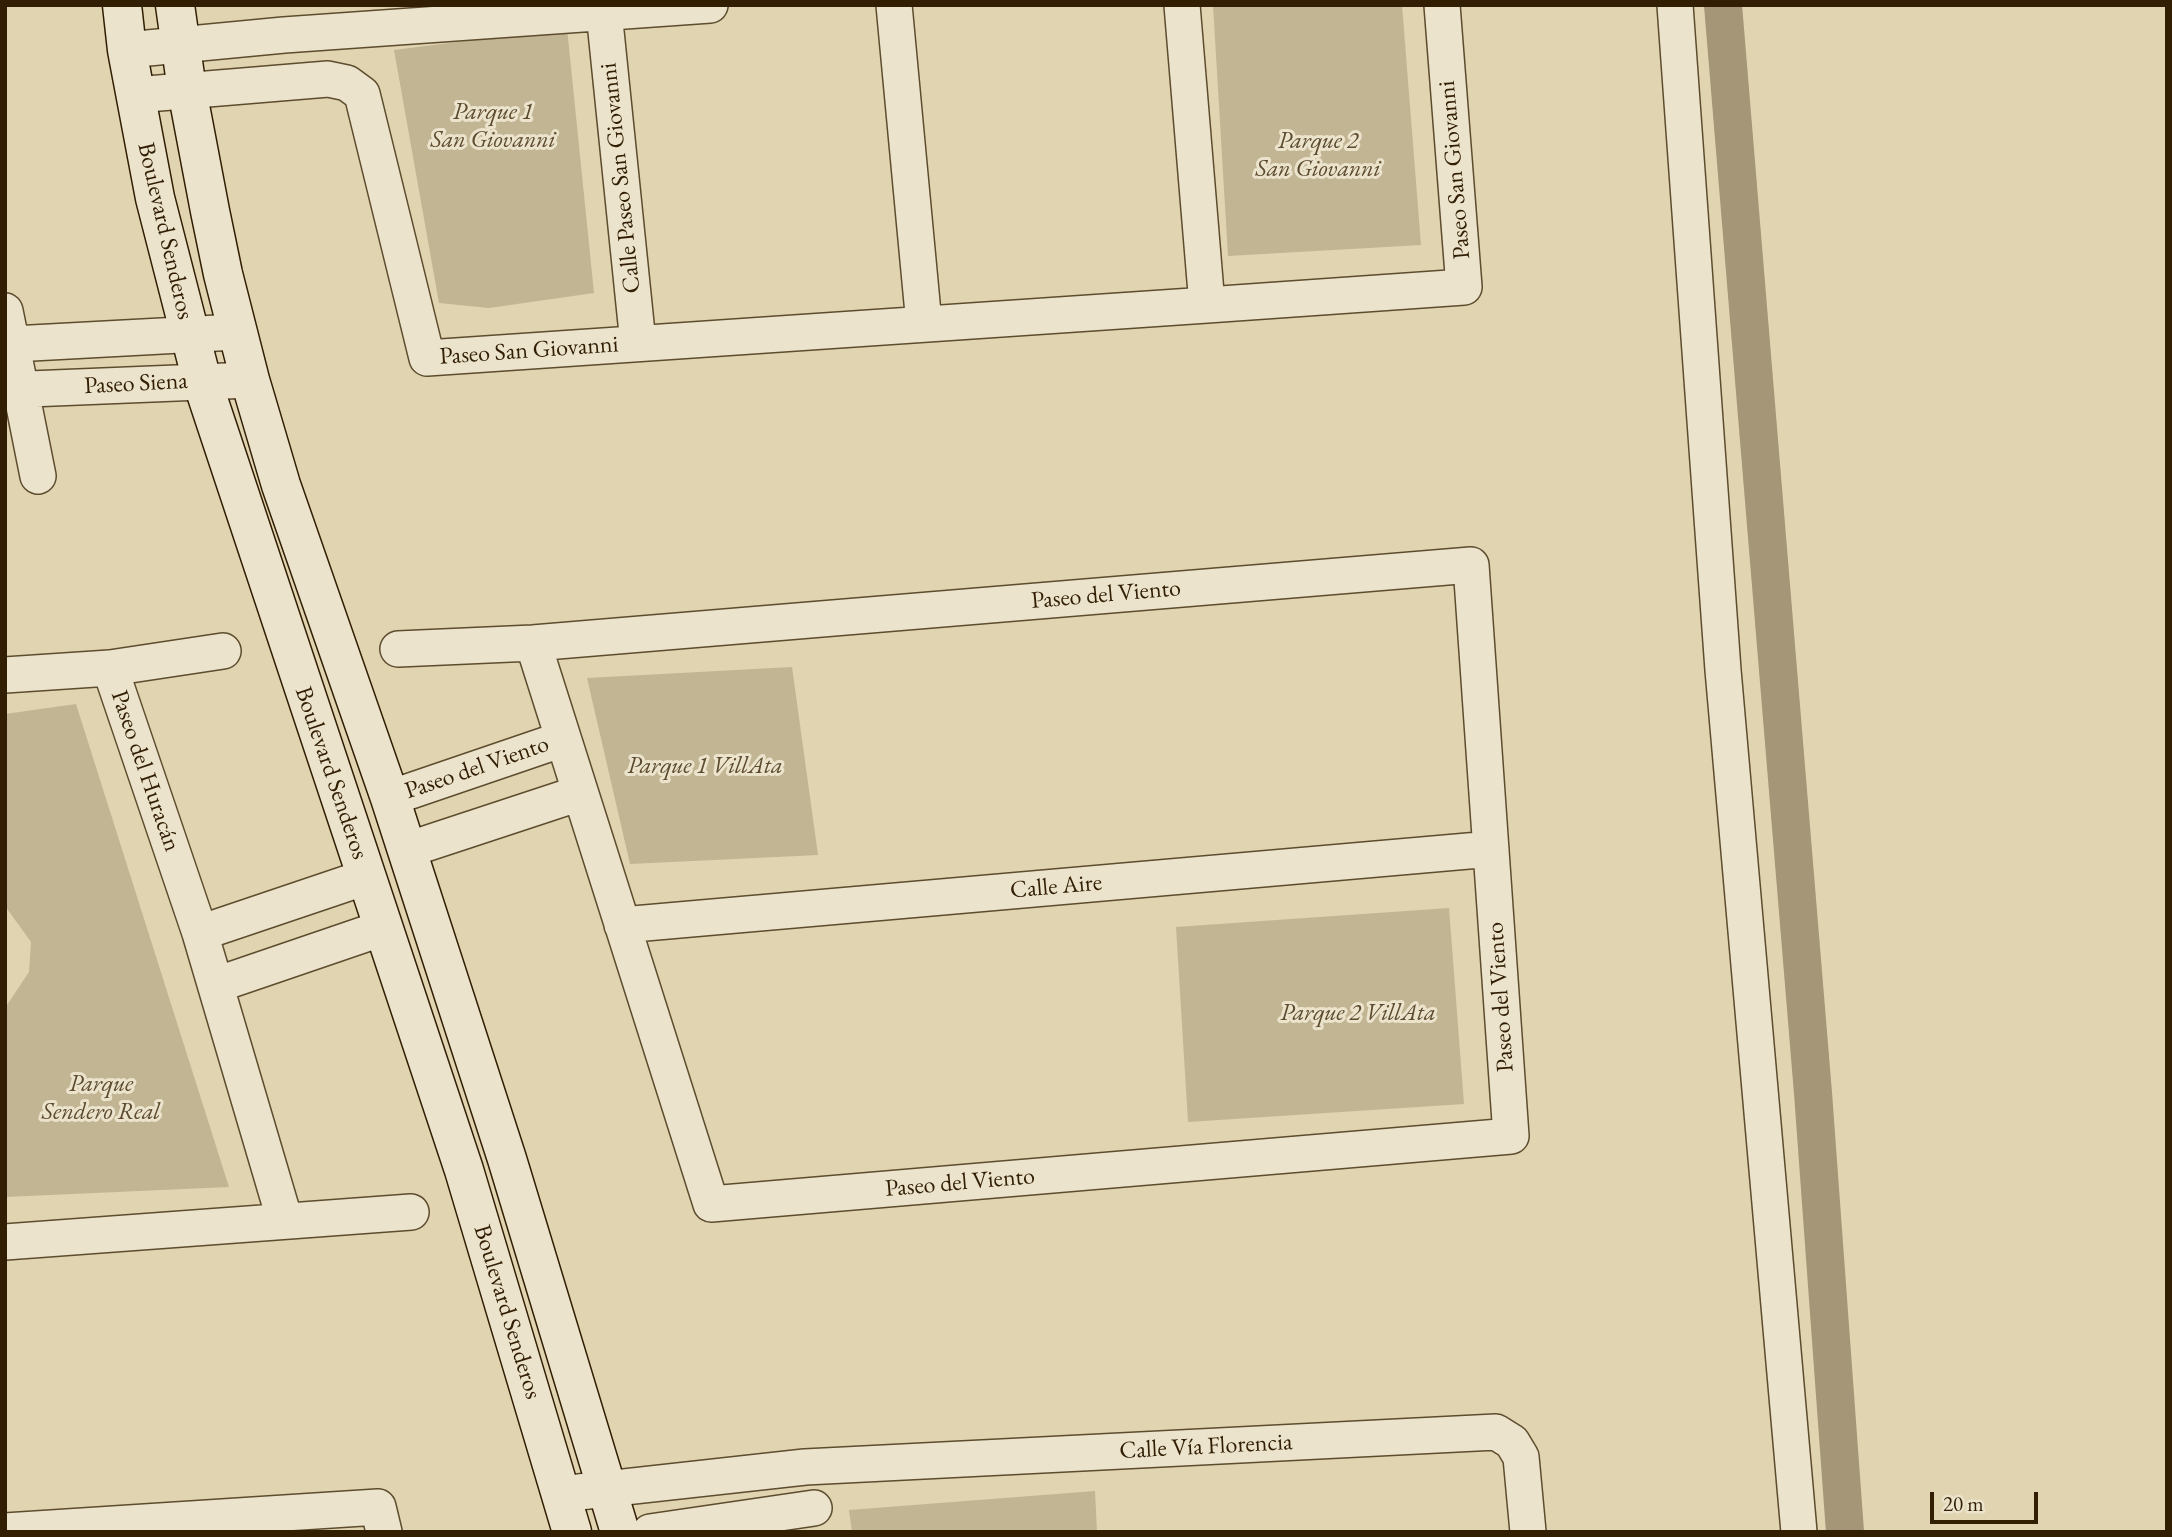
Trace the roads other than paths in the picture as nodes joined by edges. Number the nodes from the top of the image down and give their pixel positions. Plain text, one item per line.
1 (122, 5) edge
2 (175, 5) edge
3 (710, 5) edge
4 (894, 5) edge
5 (1182, 5) edge
6 (1442, 5) edge
7 (1675, 5) edge
8 (604, 12) junction
9 (354, 17) edge
10 (180, 45) junction
11 (127, 50) junction
12 (187, 90) junction
13 (135, 95) junction
14 (1207, 305) junction
15 (5, 310) edge
16 (924, 324) junction
17 (236, 332) junction
18 (190, 335) junction
19 (638, 343) junction
20 (13, 344) junction
21 (250, 380) junction
22 (202, 381) junction
23 (14, 390) edge
24 (38, 476) dead end
25 (533, 643) junction
26 (398, 649) dead end
27 (223, 651) dead end
28 (110, 668) junction
29 (5, 675) edge
30 (349, 682) junction
31 (305, 696) junction
32 (563, 739) junction
33 (580, 793) junction
34 (390, 798) junction
35 (1491, 849) junction
36 (407, 850) junction
37 (366, 877) junction
38 (622, 925) junction
39 (383, 928) junction
40 (200, 933) junction
41 (216, 985) junction
42 (507, 1159) junction
43 (464, 1171) junction
44 (411, 1212) dead end
45 (285, 1221) junction
46 (5, 1242) edge
47 (805, 1467) junction
48 (607, 1488) junction
49 (561, 1494) junction
50 (816, 1520) edge
51 (5, 1531) edge
52 (384, 1532) edge
53 (572, 1532) edge
54 (620, 1532) edge
55 (650, 1532) edge
56 (1528, 1532) edge
57 (1799, 1532) edge

1 - 11 main road, Boulevard Senderos
2 - 10 main road, Boulevard Senderos
3 - 8 street
4 - 16 street
5 - 14 street
6 - 14 street, Paseo San Giovanni
7 - 57 street
8 - 9 street
8 - 19 street, Calle Paseo San Giovanni
9 - 10 street
10 - 11 street
10 - 12 main road, Boulevard Senderos
11 - 13 main road, Boulevard Senderos
12 - 13 street, Paseo San Giovanni
12 - 17 main road, Boulevard Senderos
12 - 19 street, Paseo San Giovanni
13 - 18 main road, Boulevard Senderos
14 - 16 street, Paseo San Giovanni
15 - 20 street
16 - 19 street, Paseo San Giovanni
17 - 18 street, Paseo Siena
17 - 21 main road, Boulevard Senderos
18 - 20 street, Paseo Siena
18 - 22 main road, Boulevard Senderos
20 - 23 street
21 - 22 street, Paseo Siena
21 - 30 main road, Boulevard Senderos
22 - 23 street, Paseo Siena
22 - 31 main road, Boulevard Senderos
23 - 24 street
25 - 26 street, Paseo del Viento
25 - 32 street, Paseo del Viento
25 - 35 street, Paseo del Viento
27 - 28 street
28 - 29 street, Paseo del Huracán
28 - 40 street, Paseo del Huracán
30 - 31 main road
30 - 34 main road, Boulevard Senderos
31 - 37 main road, Boulevard Senderos
32 - 33 street, Paseo del Viento
32 - 34 street, Paseo del Viento
33 - 36 street
33 - 38 street, Paseo del Viento
34 - 36 main road, Boulevard Senderos
35 - 38 street, Calle Aire
35 - 38 street, Paseo del Viento
36 - 42 main road, Boulevard Senderos
37 - 39 main road, Boulevard Senderos
37 - 40 street
39 - 41 street
39 - 43 main road, Boulevard Senderos
40 - 41 street, Paseo del Huracán
41 - 45 street, Paseo del Huracán
42 - 43 main road
42 - 48 main road, Boulevard Senderos
43 - 49 main road, Boulevard Senderos
44 - 45 street
45 - 46 street
47 - 48 street, Calle Vía Florencia
47 - 50 street
47 - 56 street, Calle Vía Florencia
48 - 49 street, Calle Vía Florencia
48 - 54 main road, Boulevard Senderos
49 - 53 main road, Boulevard Senderos
50 - 55 street
51 - 52 street

